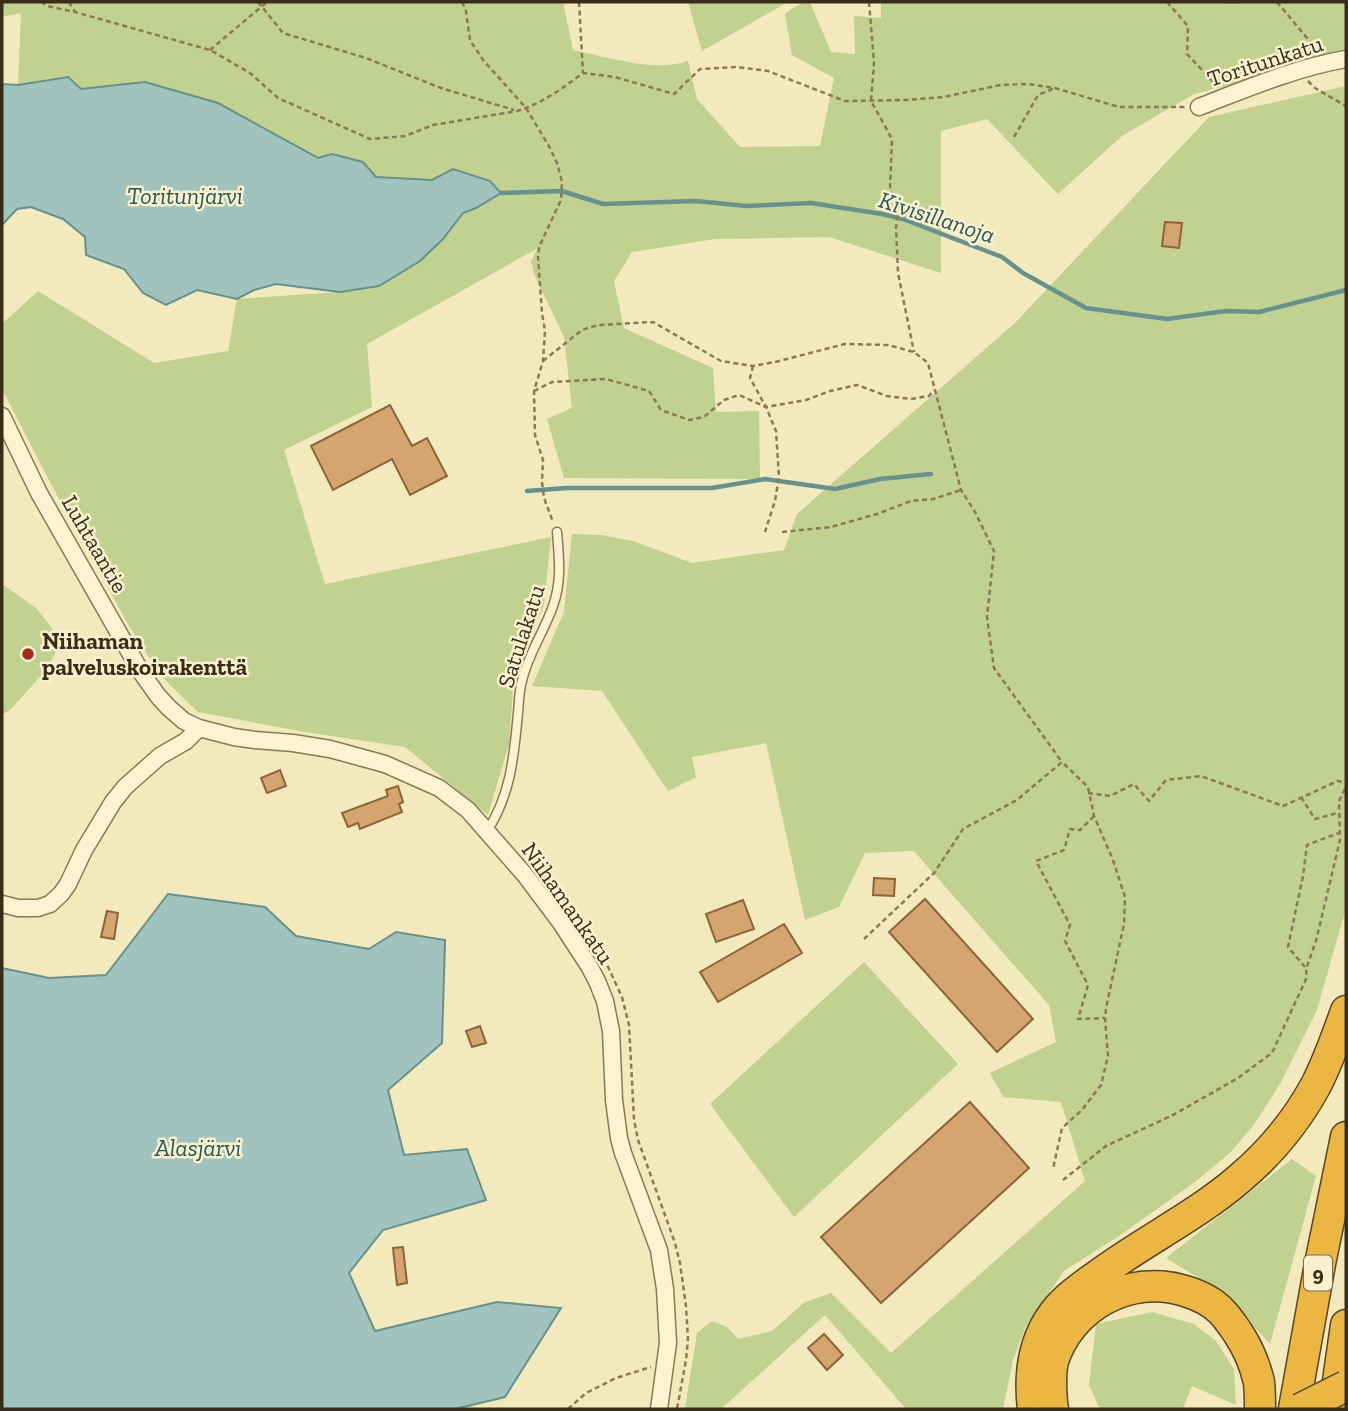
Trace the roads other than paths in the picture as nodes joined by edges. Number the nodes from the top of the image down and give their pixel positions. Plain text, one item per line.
1 (1346, 59) edge
2 (1199, 107) road end
3 (2, 416) edge
4 (557, 531) road end
5 (192, 725) junction
6 (487, 831) junction
7 (2, 904) edge
8 (1346, 1011) edge
9 (1346, 1137) edge
10 (1346, 1325) edge
11 (1346, 1386) edge
12 (659, 1409) edge
13 (1033, 1409) edge
14 (1053, 1409) edge
15 (1260, 1409) edge
16 (1294, 1409) edge
17 (1300, 1409) edge
18 (1334, 1409) edge

1 - 2 street, Toritunkatu
3 - 5 street, Luhtaantie
4 - 6 lane, Satulakatu
5 - 6 street, Niihamankatu
5 - 7 street
6 - 12 street, Niihamankatu
8 - 13 highway
9 - 16 highway, 9
10 - 18 highway
11 - 17 highway, bridge
14 - 15 highway

